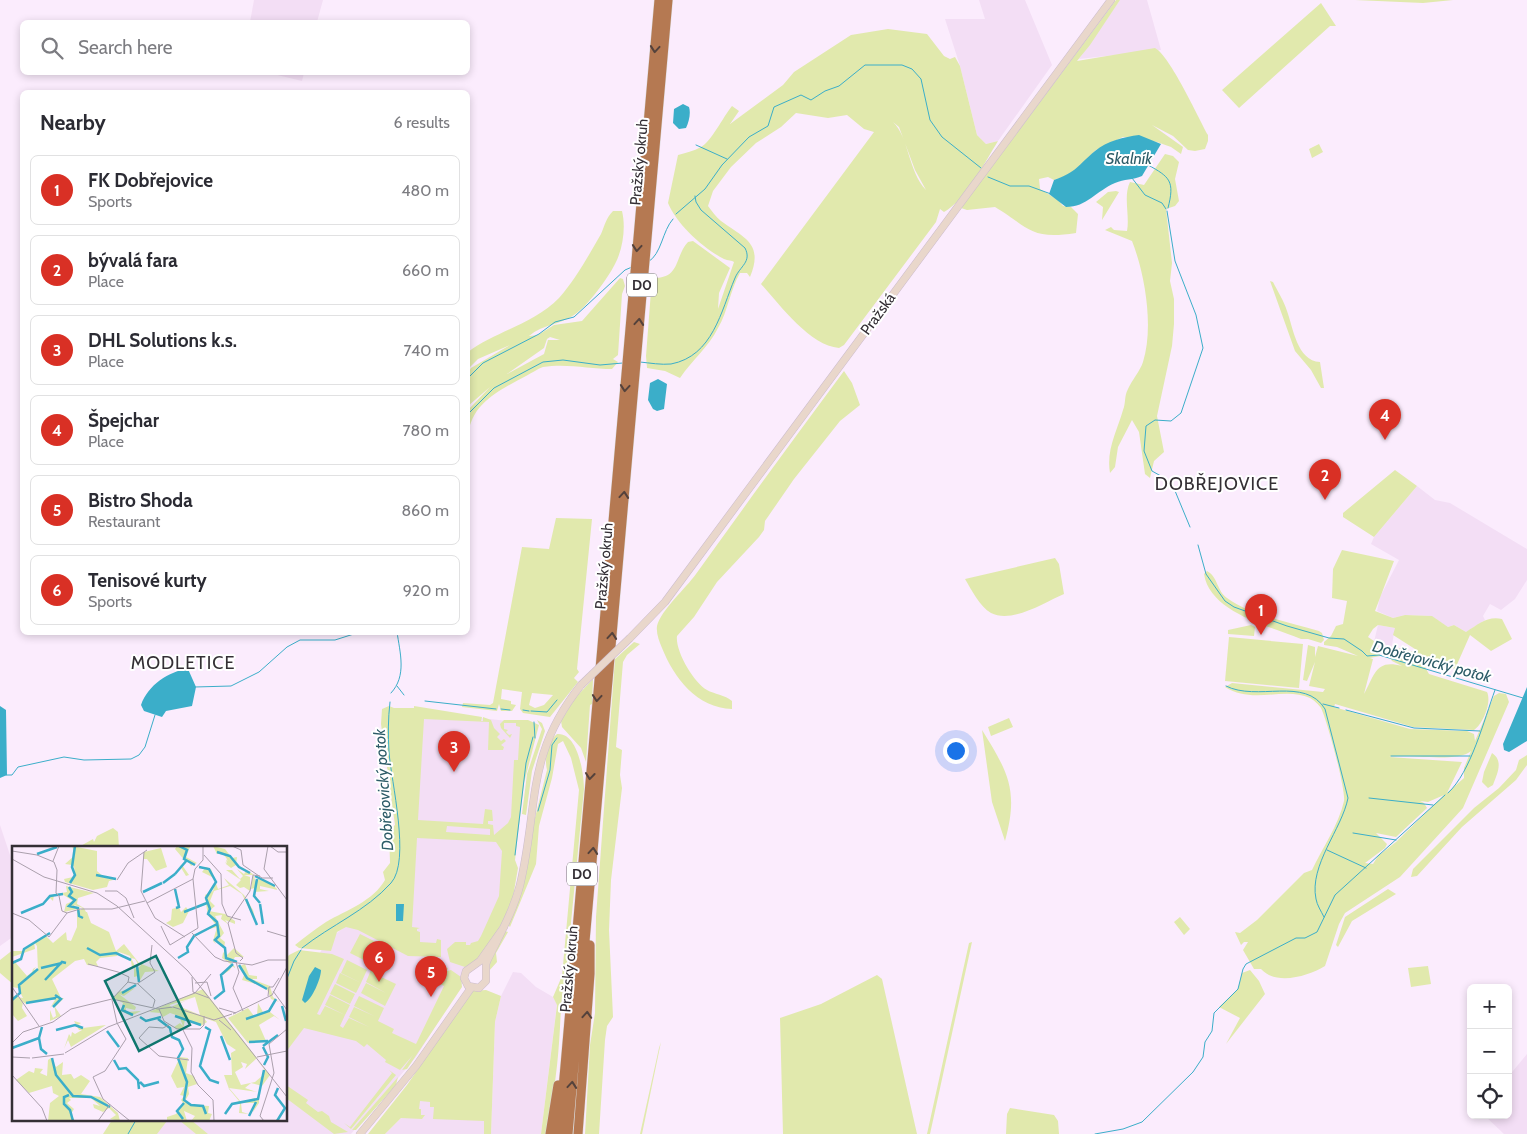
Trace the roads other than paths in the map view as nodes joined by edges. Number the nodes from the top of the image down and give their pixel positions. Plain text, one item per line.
1 (659, 0) edge
2 (668, 0) edge
3 (1111, 0) edge
4 (646, 200) junction
5 (631, 370) junction
6 (589, 899) junction
7 (504, 927) junction
8 (473, 966) junction
9 (484, 970) junction
10 (468, 986) junction
11 (553, 1133) edge
12 (360, 1134) edge
13 (568, 1134) edge
14 (578, 1134) edge

1 -> 4 highway, Pražský okruh / D0
2 - 4 highway, Pražský okruh / D0
3 - 7 main road, Pražská, bridge
4 - 5 highway, Pražský okruh / D0
6 -> 5 highway, Pražský okruh / D0
5 -> 11 highway, Pražský okruh / D0
13 -> 6 highway, Pražský okruh / D0
14 -> 6 highway
7 - 8 main road
7 - 9 main road
8 - 9 main road
8 - 10 main road
9 - 10 main road
10 - 12 main road

